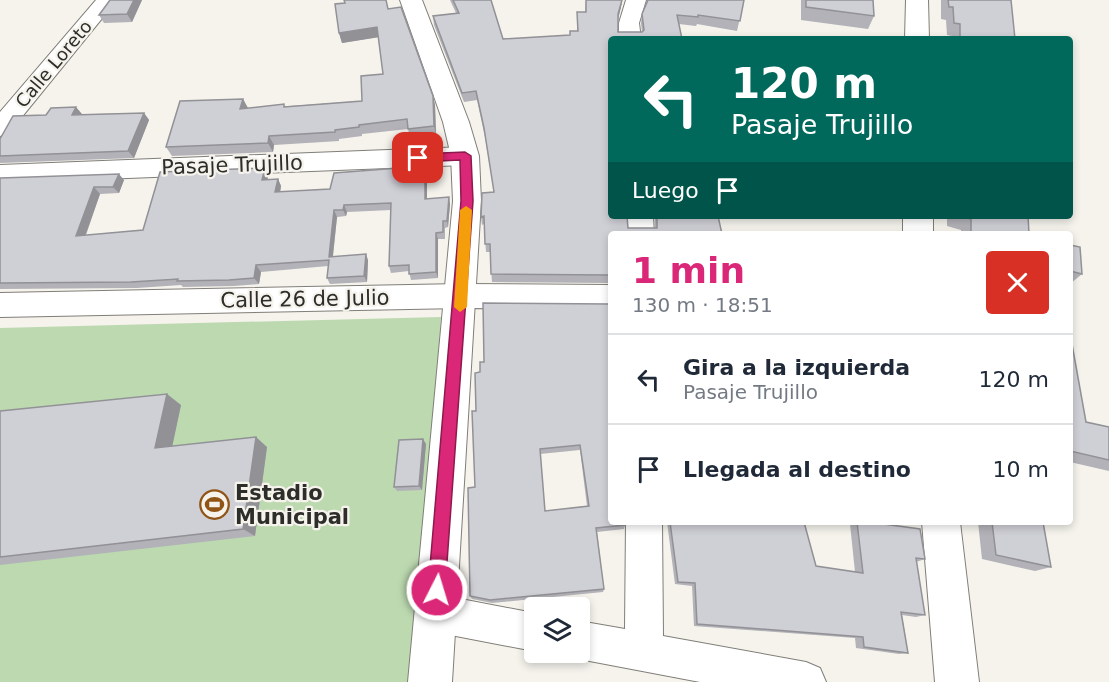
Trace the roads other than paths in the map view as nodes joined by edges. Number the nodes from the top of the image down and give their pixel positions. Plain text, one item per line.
1 (107, 0) edge
2 (411, 0) edge
3 (636, 0) edge
4 (917, 0) edge
5 (630, 36) edge
6 (917, 36) edge
7 (0, 128) edge
8 (465, 156) junction
9 (0, 174) edge
10 (461, 296) junction
11 (608, 297) edge
12 (0, 305) edge
13 (644, 525) edge
14 (941, 525) edge
15 (435, 613) junction
16 (524, 630) edge
17 (590, 642) edge
18 (644, 652) junction
19 (430, 682) edge
20 (806, 682) edge
21 (957, 682) edge

1 - 7 street, Calle Loreto
2 - 8 street
3 - 5 street
4 - 6 street
8 - 9 street, Pasaje Trujillo
8 - 10 street
10 - 11 street, Calle 26 de Julio
10 - 12 street, Calle 26 de Julio
10 - 15 street
13 - 18 street
14 - 21 street
15 - 16 street
15 - 19 street
17 - 18 street
18 - 20 street

